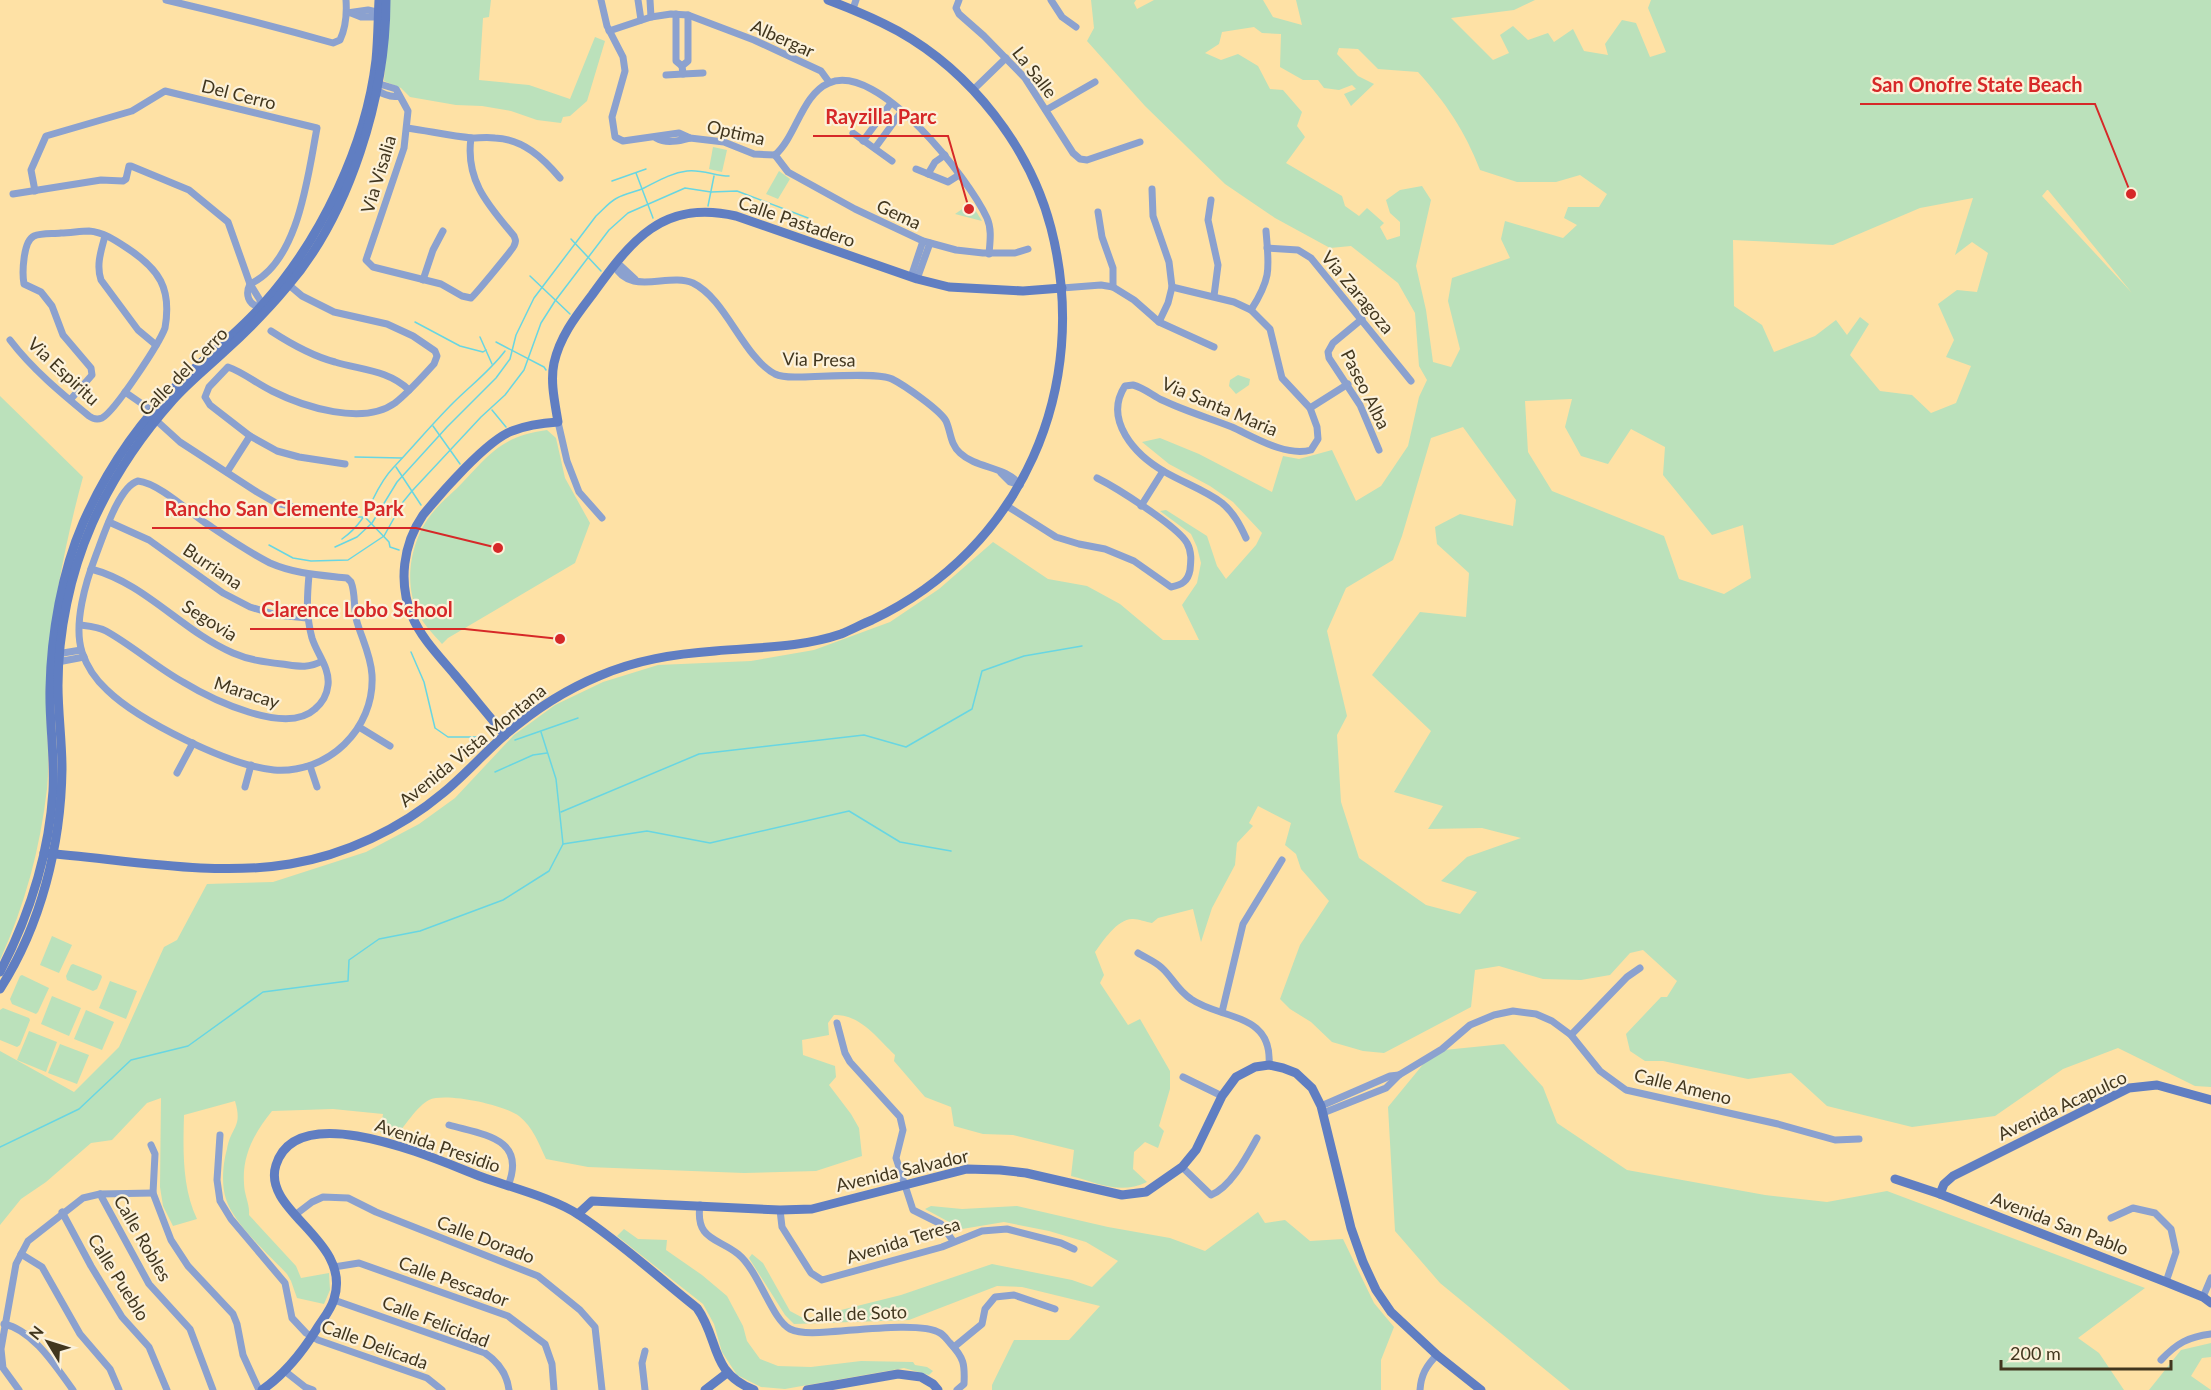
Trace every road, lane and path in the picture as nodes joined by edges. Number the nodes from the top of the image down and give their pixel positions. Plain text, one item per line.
1 (166, 0) edge
2 (346, 0) edge
3 (379, 0) edge
4 (386, 0) edge
5 (601, 0) edge
6 (638, 0) edge
7 (650, 0) edge
8 (828, 0) edge
9 (959, 0) edge
10 (1051, 0) edge
11 (851, 4) edge
12 (349, 13) junction
13 (676, 14) junction
14 (381, 15) junction
15 (688, 15) junction
16 (651, 17) junction
17 (640, 20) junction
18 (1076, 27) dead end
19 (609, 31) junction
20 (1006, 58) junction
21 (683, 70) junction
22 (703, 73) dead end
23 (666, 75) dead end
24 (829, 82) junction
25 (1095, 82) dead end
26 (375, 87) junction
27 (973, 90) junction
28 (891, 103) junction
29 (1046, 110) junction
30 (902, 111) junction
31 (407, 128) junction
32 (853, 133) dead end
33 (471, 138) junction
34 (863, 141) junction
35 (1140, 142) dead end
36 (875, 148) junction
37 (775, 155) junction
38 (945, 155) junction
39 (892, 161) dead end
40 (916, 169) dead end
41 (928, 174) junction
42 (959, 175) junction
43 (560, 178) dead end
44 (1152, 189) dead end
45 (35, 191) junction
46 (13, 194) dead end
47 (1210, 200) dead end
48 (1098, 212) dead end
49 (443, 231) dead end
50 (1266, 231) dead end
51 (105, 236) junction
52 (926, 242) junction
53 (1268, 248) junction
54 (1028, 249) dead end
55 (989, 254) junction
56 (614, 265) junction
57 (914, 278) junction
58 (423, 280) junction
59 (286, 283) junction
60 (250, 284) junction
61 (1113, 287) junction
62 (1172, 287) junction
63 (1062, 288) junction
64 (1214, 296) junction
65 (262, 310) junction
66 (1251, 310) junction
67 (1362, 319) junction
68 (1159, 322) junction
69 (271, 332) dead end
70 (10, 340) dead end
71 (156, 345) junction
72 (1214, 347) dead end
73 (1411, 381) dead end
74 (1348, 384) junction
75 (409, 390) junction
76 (125, 392) junction
77 (70, 400) junction
78 (1310, 408) junction
79 (154, 416) junction
80 (558, 422) junction
81 (250, 436) junction
82 (1379, 450) dead end
83 (345, 464) dead end
84 (1163, 471) junction
85 (227, 472) junction
86 (1097, 478) dead end
87 (1020, 485) junction
88 (1006, 506) junction
89 (1141, 506) junction
90 (312, 511) dead end
91 (602, 518) dead end
92 (109, 522) junction
93 (1246, 537) dead end
94 (91, 568) junction
95 (309, 575) junction
96 (307, 618) junction
97 (80, 625) junction
98 (82, 653) junction
99 (56, 657) junction
100 (322, 661) junction
101 (359, 727) junction
102 (505, 735) junction
103 (193, 743) junction
104 (390, 746) dead end
105 (251, 765) junction
106 (310, 766) junction
107 (177, 773) dead end
108 (245, 787) dead end
109 (318, 787) dead end
110 (48, 853) junction
111 (1282, 860) dead end
112 (1138, 953) dead end
113 (1640, 968) dead end
114 (0, 972) edge
115 (0, 989) edge
116 (1222, 1011) junction
117 (837, 1023) dead end
118 (1571, 1035) junction
119 (1269, 1065) junction
120 (1183, 1077) dead end
121 (1222, 1096) junction
122 (2211, 1100) edge
123 (1322, 1109) junction
124 (449, 1125) dead end
125 (220, 1135) dead end
126 (1257, 1138) dead end
127 (1859, 1139) dead end
128 (151, 1145) dead end
129 (1182, 1167) junction
130 (1895, 1179) dead end
131 (904, 1184) junction
132 (508, 1186) junction
133 (153, 1193) junction
134 (100, 1194) junction
135 (1940, 1194) junction
136 (700, 1205) junction
137 (780, 1210) junction
138 (62, 1212) junction
139 (578, 1214) junction
140 (295, 1215) junction
141 (2111, 1218) dead end
142 (953, 1241) junction
143 (1074, 1249) dead end
144 (21, 1254) junction
145 (334, 1267) junction
146 (2211, 1278) edge
147 (2166, 1282) junction
148 (334, 1300) junction
149 (2207, 1300) edge
150 (1055, 1309) dead end
151 (4, 1324) junction
152 (2211, 1334) edge
153 (312, 1337) junction
154 (954, 1347) junction
155 (645, 1351) dead end
156 (1437, 1355) junction
157 (2161, 1360) dead end
158 (286, 1372) junction
159 (727, 1372) junction
160 (19, 1390) edge
161 (73, 1390) edge
162 (119, 1390) edge
163 (167, 1390) edge
164 (213, 1390) edge
165 (260, 1390) edge
166 (313, 1390) edge
167 (442, 1390) edge
168 (509, 1390) edge
169 (554, 1390) edge
170 (602, 1390) edge
171 (645, 1390) edge
172 (705, 1390) edge
173 (753, 1390) edge
174 (807, 1390) edge
175 (938, 1390) edge
176 (957, 1390) edge
177 (1420, 1390) edge
178 (1481, 1390) edge

1 - 12 street
2 - 12 street
3 - 14 street, Calle del Cerro
4 - 14 street, Calle del Cerro
5 - 19 street, Optima
6 - 17 street
7 - 16 street
8 - 11 street, Avenida Vista Montana
9 - 20 street, La Salle
10 - 18 street
11 - 27 street, Avenida Vista Montana
12 - 14 street
13 - 15 street, Albergar
13 - 16 street, Albergar
13 - 21 street
14 - 26 street, Calle del Cerro
15 - 21 street
15 - 24 street, Albergar
16 - 17 street, Albergar
17 - 19 street, Albergar
19 - 37 street, Optima
20 - 27 street
20 - 29 street, La Salle
21 - 22 street
21 - 23 street
24 - 28 street
24 - 37 street
25 - 29 street
26 - 31 street, Via Visalia
26 - 59 street, Calle del Cerro
27 - 63 street, Avenida Vista Montana
28 - 30 street
28 - 34 street
29 - 35 street, La Salle
30 - 36 street
30 - 38 street
31 - 33 street
31 - 58 street, Via Visalia
32 - 34 street
33 - 43 street
33 - 58 street
34 - 36 street
36 - 39 street
37 - 52 street, Gema
38 - 41 street
38 - 42 street
40 - 41 street
41 - 42 street
42 - 55 street
44 - 62 street
45 - 46 street
45 - 60 street
45 - 60 street, Del Cerro
47 - 64 street
48 - 61 street
49 - 58 street
50 - 53 street
51 - 71 street
51 - 71 street
51 - 77 street
52 - 55 street, Gema
52 - 57 street
53 - 66 street
53 - 67 street, Via Zaragoza
54 - 55 street, Gema
56 - 57 street, Calle Pastadero
56 - 80 street, Calle Pastadero
56 - 87 street, Via Presa
57 - 63 street, Calle Pastadero
59 - 65 street, Calle del Cerro
59 - 75 street
60 - 65 street
61 - 63 street, Calle Pastadero
61 - 68 street
62 - 64 street, Via Santa Maria
62 - 68 street
63 - 87 street, Avenida Vista Montana
64 - 66 street, Via Santa Maria
65 - 79 street, Calle del Cerro
66 - 78 street, Via Santa Maria
67 - 73 street, Via Zaragoza
67 - 74 street, Paseo Alba
68 - 72 street
69 - 75 street
70 - 77 street, Via Espiritu
71 - 76 street
74 - 78 street
74 - 82 street, Paseo Alba
75 - 81 street
76 - 77 street, Via Espiritu
76 - 79 street
78 - 84 street, Via Santa Maria
79 - 85 street
79 - 99 street, Calle del Cerro
80 - 91 street, Calle Pastadero
80 - 102 street
81 - 83 street
81 - 85 street
84 - 89 street
84 - 93 street, Via Santa Maria
85 - 90 street
86 - 89 street
87 - 88 street, Avenida Vista Montana
88 - 89 street
88 - 102 street, Avenida Vista Montana
92 - 94 street
92 - 95 street
92 - 96 street, Burriana
94 - 97 street
94 - 100 street, Segovia
95 - 96 street, Maracay
95 - 101 street
96 - 100 street, Maracay
97 - 98 street
97 - 100 street, Maracay
98 - 99 street
98 - 103 street
99 - 110 street, Calle del Cerro
101 - 104 street
101 - 106 street
102 - 110 street, Avenida Vista Montana
103 - 105 street
103 - 107 street
105 - 106 street
105 - 108 street
106 - 109 street
110 - 114 street, Calle del Cerro
110 - 115 street, Calle del Cerro
111 - 116 street
112 - 116 street
113 - 118 street
116 - 119 street
117 - 131 street
118 - 123 street, Calle Ameno
118 - 127 street, Calle Ameno
119 - 121 street, Avenida Salvador
119 - 123 street
120 - 121 street
121 - 129 street, Avenida Salvador
122 - 135 street, Avenida Acapulco
123 - 156 street
124 - 132 street
125 - 153 street, Calle Delicada
126 - 129 street
128 - 133 street
129 - 131 street, Avenida Salvador
130 - 135 street, Avenida San Pablo
131 - 137 street, Avenida Salvador
131 - 142 street
132 - 139 street, Avenida Presidio
132 - 140 street, Avenida Presidio
133 - 134 street
133 - 165 street
134 - 138 street
134 - 164 street, Calle Robles
135 - 147 street, Avenida San Pablo
136 - 137 street, Avenida Salvador
136 - 139 street, Avenida Salvador
136 - 154 street, Calle de Soto
137 - 142 street, Avenida Teresa
138 - 144 street
138 - 163 street, Calle Pueblo
139 - 159 street, Avenida Presidio
140 - 145 street, Avenida Presidio
140 - 170 street, Calle Dorado
141 - 147 street
142 - 143 street, Avenida Teresa
144 - 151 street
144 - 162 street
145 - 148 street
145 - 169 street, Calle Pescador
146 - 149 street
147 - 149 street, Avenida San Pablo
148 - 153 street
148 - 168 street, Calle Felicidad
150 - 154 street
151 - 160 street
151 - 161 street
152 - 157 street
153 - 158 street
153 - 167 street, Calle Delicada
154 - 176 street
155 - 171 street
156 - 177 street
156 - 178 street
158 - 165 street
158 - 166 street
159 - 172 street
159 - 173 street, Avenida Presidio
174 - 175 street

